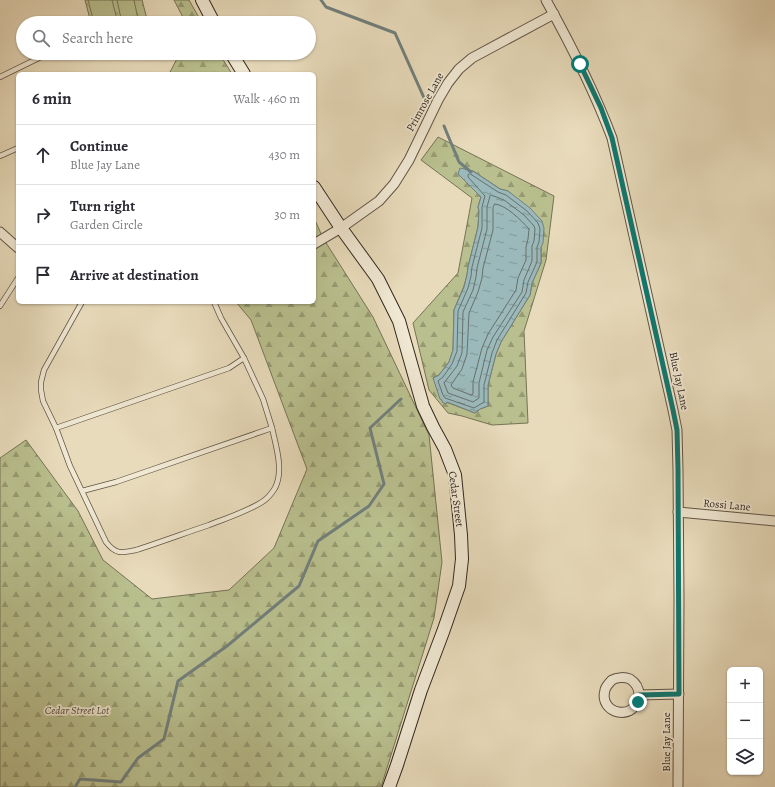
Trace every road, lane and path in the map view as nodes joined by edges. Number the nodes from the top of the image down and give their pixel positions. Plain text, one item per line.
1 (202, 0) edge
2 (546, 0) edge
3 (554, 14) junction
4 (210, 16) edge
5 (35, 60) edge
6 (235, 60) edge
7 (243, 72) edge
8 (0, 77) edge
9 (16, 149) edge
10 (0, 156) edge
11 (316, 189) edge
12 (341, 228) junction
13 (0, 232) edge
14 (316, 243) edge
15 (16, 244) edge
16 (16, 281) edge
17 (81, 304) edge
18 (215, 304) edge
19 (0, 306) edge
20 (244, 358) junction
21 (56, 428) junction
22 (272, 428) junction
23 (82, 491) junction
24 (678, 512) junction
25 (775, 521) edge
26 (679, 694) junction
27 (639, 695) dead end
28 (389, 787) edge
29 (678, 787) edge

1 - 4 street
2 - 3 street, Blue Jay Lane
3 - 12 street, Primrose Lane
3 - 24 street, Blue Jay Lane
5 - 8 lane
6 - 7 street
9 - 10 lane
11 - 12 street, Cedar Street
12 - 14 street, Primrose Lane
12 - 28 street, Cedar Street
13 - 15 street
16 - 19 lane
17 - 21 lane
18 - 20 lane
20 - 21 lane
20 - 22 lane
21 - 23 lane
22 - 23 lane
22 - 23 lane
24 - 25 street, Rossi Lane
24 - 26 street, Blue Jay Lane
26 - 27 street
26 - 29 street, Blue Jay Lane

